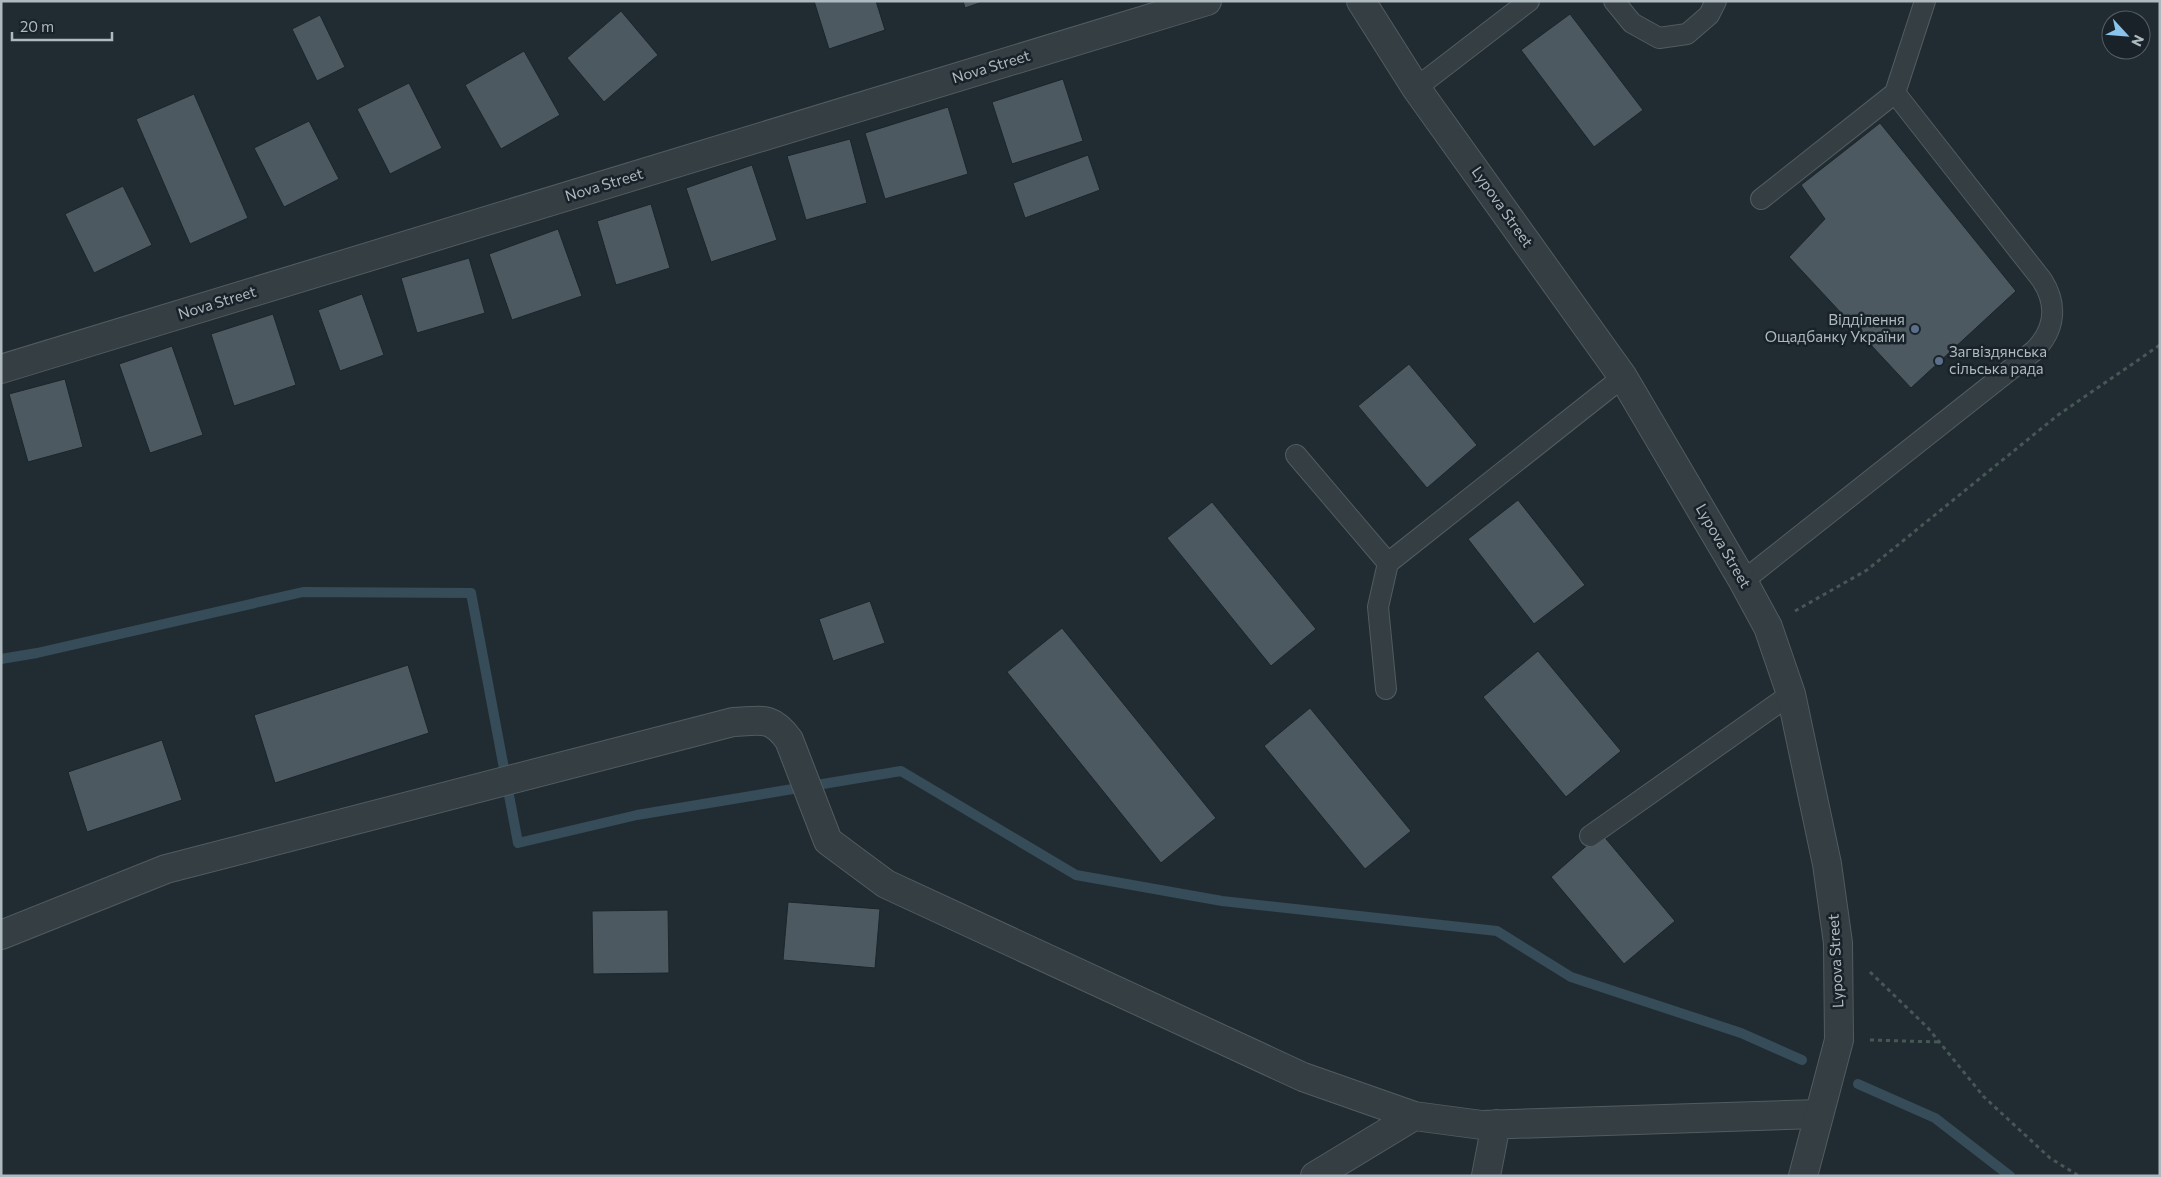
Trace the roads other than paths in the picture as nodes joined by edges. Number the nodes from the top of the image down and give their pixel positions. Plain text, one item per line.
1 (1206, 1) edge
2 (1361, 1) edge
3 (1529, 1) edge
4 (1614, 1) edge
5 (1716, 1) edge
6 (1925, 1) edge
7 (1416, 88) junction
8 (1895, 93) junction
9 (1760, 199) dead end
10 (1, 369) edge
11 (1622, 377) junction
12 (1296, 455) dead end
13 (1388, 563) junction
14 (1743, 581) junction
15 (1386, 689) dead end
16 (1792, 694) junction
17 (1590, 836) dead end
18 (1, 935) edge
19 (1819, 1114) junction
20 (1414, 1116) junction
21 (1496, 1124) junction
22 (1315, 1176) edge
23 (1486, 1176) edge
24 (1803, 1176) edge

1 - 10 street, Nova Street
2 - 7 street, Lypova Street
3 - 7 lane
4 - 5 lane
6 - 8 lane
7 - 11 street, Lypova Street
8 - 9 lane
8 - 14 lane
11 - 13 lane
11 - 14 street, Lypova Street
12 - 13 lane
13 - 15 lane
14 - 16 street, Lypova Street
16 - 17 lane
16 - 19 street, Lypova Street
18 - 20 street
19 - 21 street
19 - 24 street, Lypova Street
20 - 21 street
20 - 22 street
21 - 23 street

